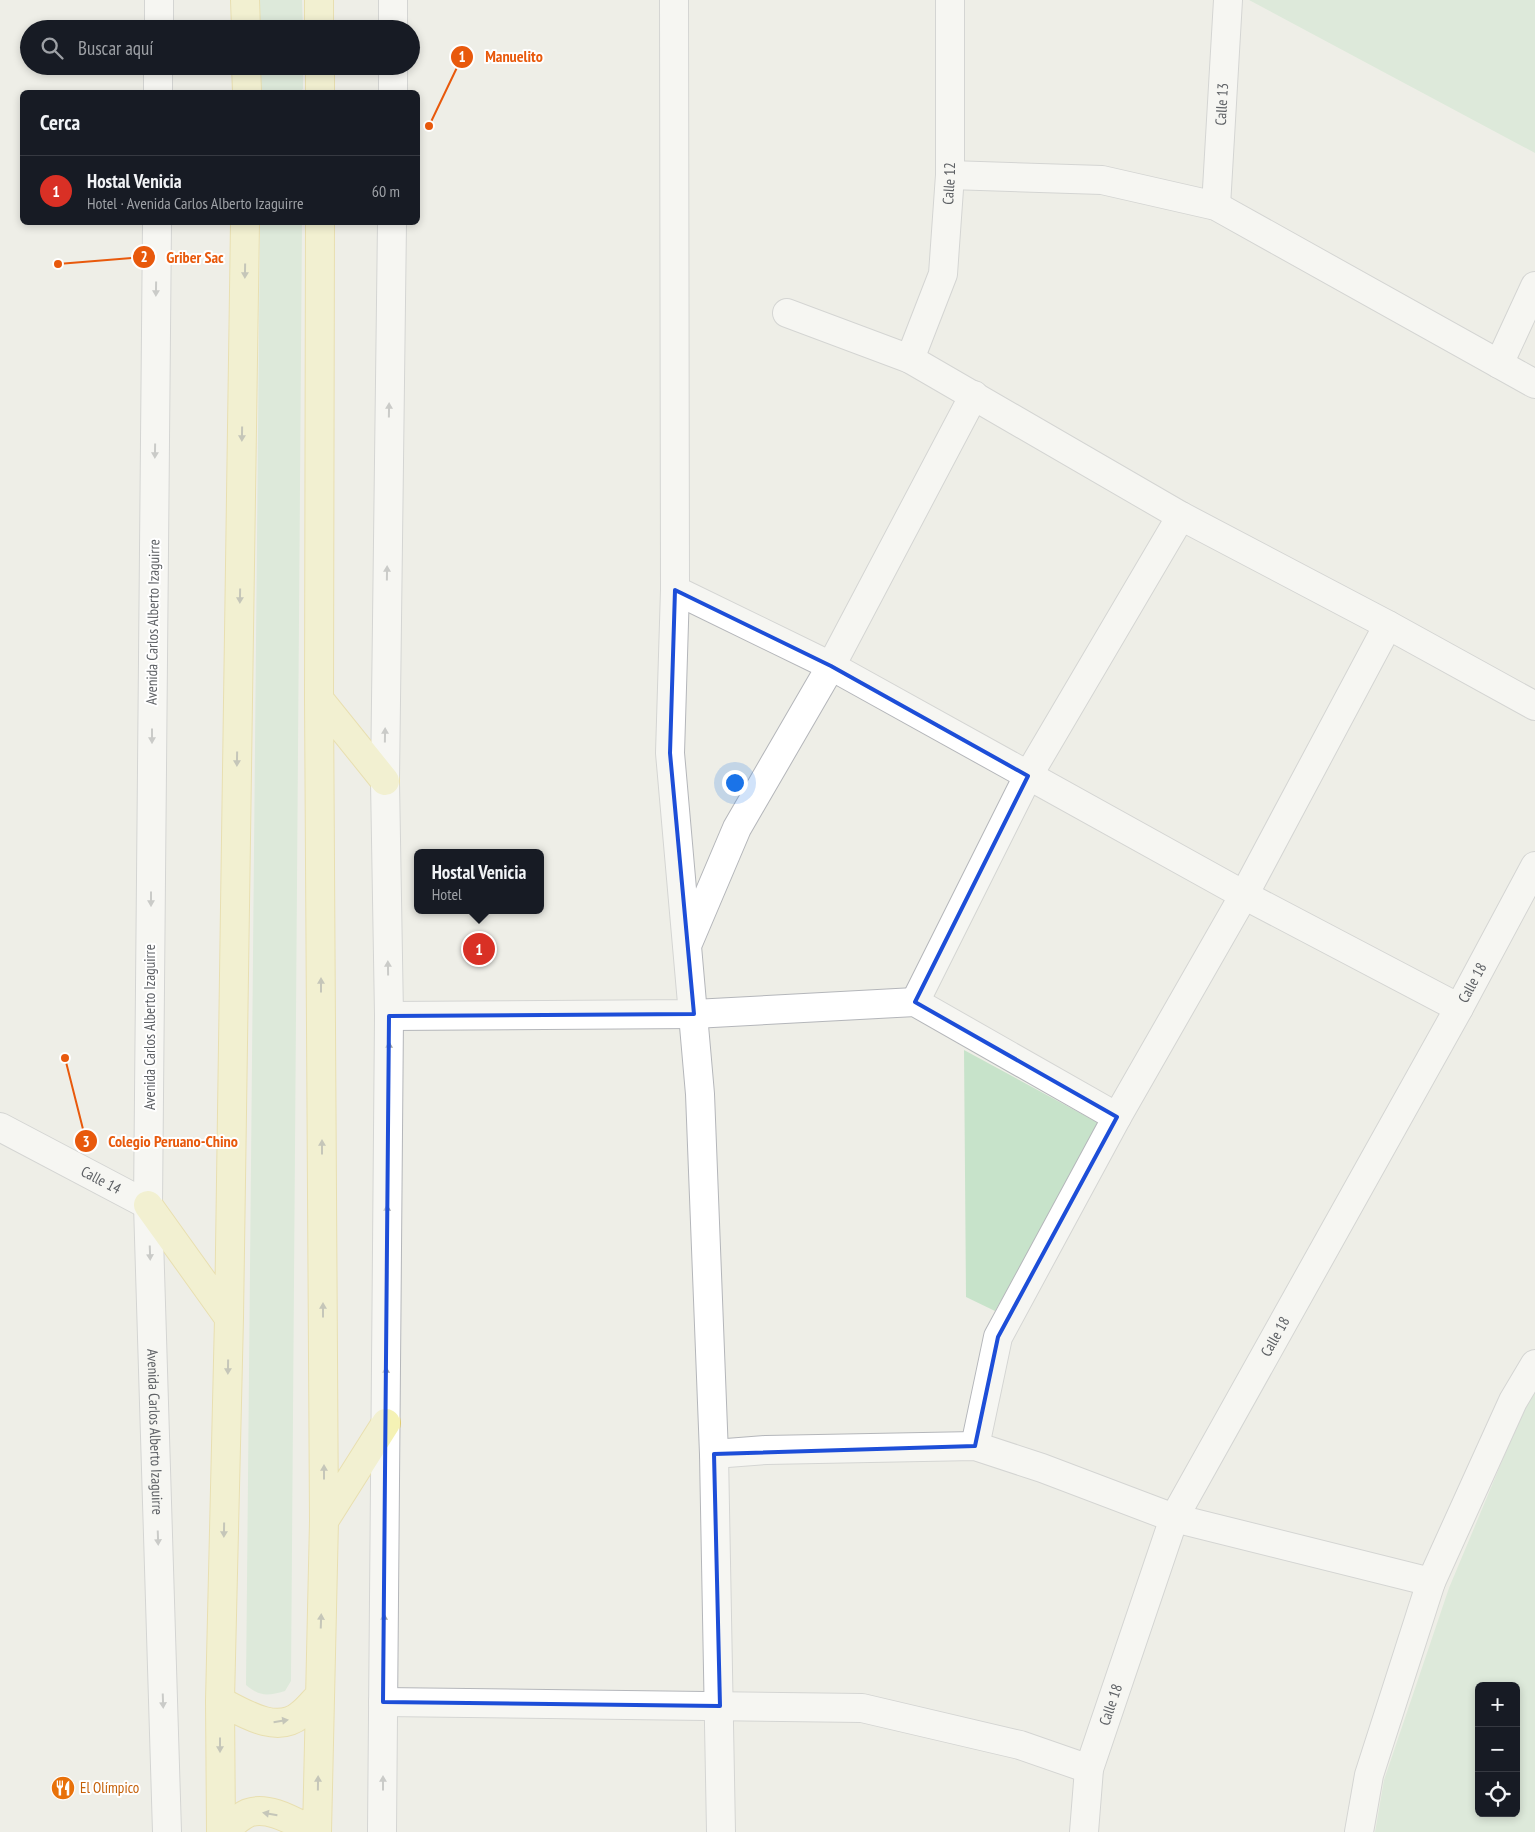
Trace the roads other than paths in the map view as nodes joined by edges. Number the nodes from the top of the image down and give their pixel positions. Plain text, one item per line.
1 (159, 0) edge
2 (245, 0) edge
3 (319, 0) edge
4 (392, 0) edge
5 (674, 0) edge
6 (950, 0) edge
7 (1228, 0) edge
8 (159, 20) edge
9 (246, 20) edge
10 (320, 20) edge
11 (393, 20) edge
12 (158, 75) edge
13 (246, 75) edge
14 (320, 75) edge
15 (393, 75) edge
16 (158, 90) edge
17 (247, 90) edge
18 (320, 90) edge
19 (393, 90) edge
20 (950, 175) junction
21 (1216, 206) junction
22 (157, 225) edge
23 (245, 225) edge
24 (320, 225) edge
25 (392, 225) edge
26 (1535, 286) edge
27 (787, 313) dead end
28 (910, 359) junction
29 (1499, 364) junction
30 (1535, 384) edge
31 (974, 395) junction
32 (1181, 516) junction
33 (675, 590) junction
34 (1388, 625) junction
35 (831, 666) junction
36 (319, 699) junction
37 (1535, 706) edge
38 (1028, 776) junction
39 (385, 781) junction
40 (1535, 866) edge
41 (1244, 895) junction
42 (687, 945) junction
43 (915, 1002) junction
44 (1459, 1008) junction
45 (694, 1014) junction
46 (389, 1016) junction
47 (1117, 1117) junction
48 (0, 1127) edge
49 (148, 1205) junction
50 (229, 1318) junction
51 (1535, 1364) edge
52 (386, 1423) junction
53 (975, 1446) junction
54 (714, 1454) junction
55 (1174, 1518) junction
56 (324, 1521) junction
57 (1431, 1582) junction
58 (319, 1696) junction
59 (220, 1701) junction
60 (383, 1702) junction
61 (720, 1706) junction
62 (1089, 1769) junction
63 (167, 1832) edge
64 (222, 1832) edge
65 (316, 1832) edge
66 (382, 1832) edge
67 (721, 1832) edge
68 (1084, 1832) edge
69 (1359, 1832) edge

1 - 8 street
2 - 9 main road
3 - 10 main road
4 - 11 street
5 - 33 street
6 - 20 street, Calle 12
7 - 21 street, Calle 13
12 - 16 street
13 - 17 main road
14 - 18 main road
15 - 19 street
20 - 21 street
20 - 28 street, Calle 12
21 - 29 street
22 -> 49 street, Avenida Carlos Alberto Izaguirre
23 -> 50 main road
24 - 36 main road
39 -> 25 street
26 - 29 street
27 - 28 street
28 - 31 street
29 - 30 street
31 - 32 street
31 - 35 street
32 - 34 street
32 - 38 street
33 - 35 street
33 - 42 street
34 - 37 street
34 - 41 street
35 - 38 street
35 - 42 street
36 - 39 main road
56 -> 36 main road
38 - 41 street
38 - 43 street
46 -> 39 street
40 - 44 street, Calle 18
41 - 44 street
41 - 47 street
42 - 45 street
43 - 45 street
43 - 47 street
44 - 55 street, Calle 18
45 - 46 street
45 - 54 street
52 -> 46 street
47 - 53 street
48 - 49 street, Calle 14
49 - 50 main road
49 -> 63 street, Avenida Carlos Alberto Izaguirre
50 -> 59 main road
51 - 57 street
52 - 56 main road
60 -> 52 street
53 - 54 street
53 - 55 street
54 - 61 street
55 - 57 street
55 - 62 street, Calle 18
58 -> 56 main road
57 - 69 street
59 -> 58 main road
65 -> 58 main road
59 -> 64 main road
60 - 61 street
66 -> 60 street
61 - 62 street
61 - 67 street
62 - 68 street, Calle 18
65 -> 64 main road

